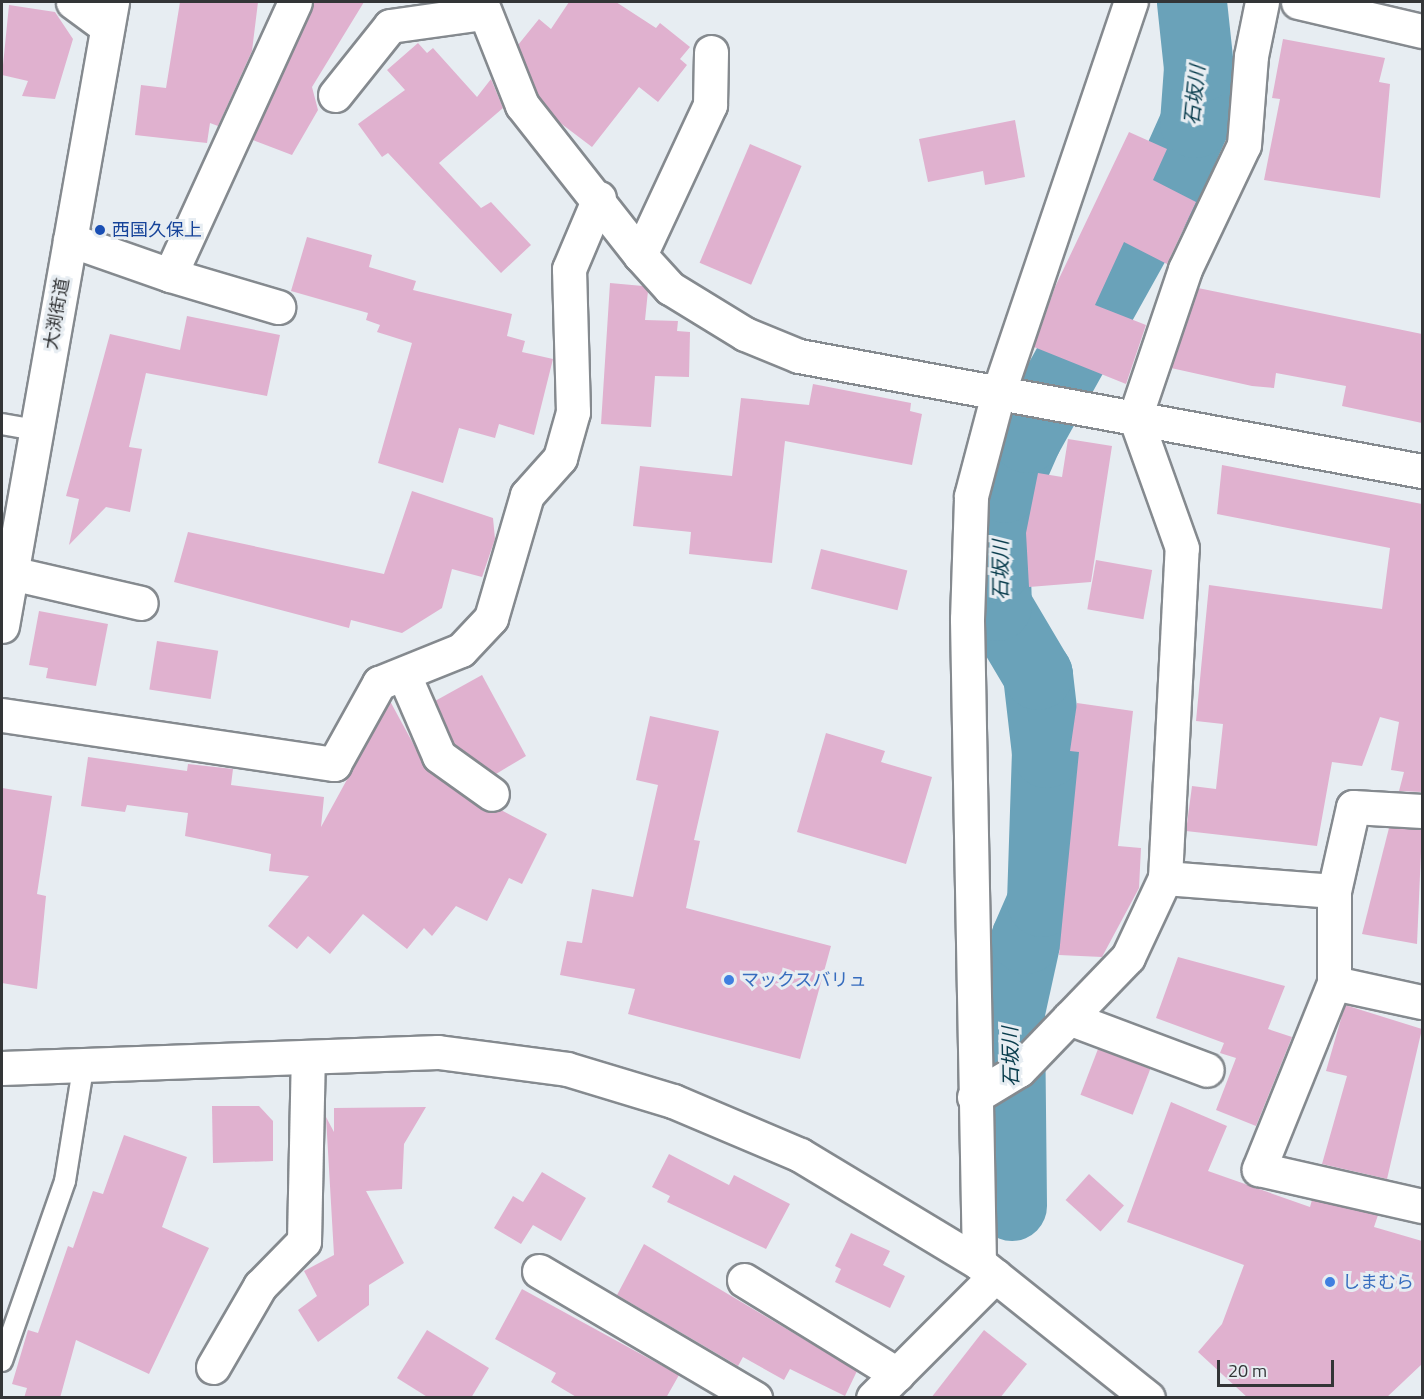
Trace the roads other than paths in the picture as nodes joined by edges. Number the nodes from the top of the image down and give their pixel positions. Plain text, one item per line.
1 (73, 2) edge
2 (295, 2) edge
3 (1131, 2) edge
4 (1262, 2) edge
5 (1298, 2) edge
6 (482, 8) edge
7 (110, 14) edge
8 (1422, 31) edge
9 (711, 52) dead end
10 (335, 95) dead end
11 (599, 198) junction
12 (70, 240) junction
13 (640, 255) junction
14 (170, 275) junction
15 (278, 307) dead end
16 (1011, 396) junction
17 (1135, 417) junction
18 (2, 424) edge
19 (36, 430) junction
20 (1422, 471) edge
21 (11, 573) junction
22 (141, 603) dead end
23 (2, 626) edge
24 (404, 675) junction
25 (2, 715) edge
26 (492, 794) dead end
27 (1422, 811) edge
28 (1165, 878) junction
29 (1334, 891) junction
30 (1334, 983) junction
31 (1422, 1002) edge
32 (1069, 1018) junction
33 (308, 1058) junction
34 (2, 1068) edge
35 (83, 1068) junction
36 (1207, 1070) dead end
37 (996, 1083) junction
38 (1422, 1206) edge
39 (987, 1269) junction
40 (539, 1271) dead end
41 (744, 1280) dead end
42 (2, 1361) edge
43 (213, 1367) dead end
44 (897, 1374) junction
45 (755, 1398) edge
46 (873, 1398) edge
47 (1148, 1398) edge

1 - 7 street
2 - 14 street
3 - 16 street
4 - 17 street
5 - 8 street
6 - 10 street
6 - 11 street
7 - 12 street, 大渕街道
9 - 13 street
11 - 13 street
11 - 24 street
12 - 14 street
12 - 19 street, 大渕街道
13 - 16 street
14 - 15 street
16 - 17 street
16 - 37 street
17 - 20 street
17 - 28 street
18 - 19 lane
19 - 21 street, 大渕街道
21 - 22 street
21 - 23 street, 大渕街道
24 - 25 street
24 - 26 street
27 - 29 street
28 - 29 street
28 - 32 street
29 - 30 street
30 - 31 street
30 - 38 street
32 - 36 street
32 - 37 street
33 - 35 street
33 - 39 street
33 - 43 street
34 - 35 street
35 - 42 lane
37 - 39 street
39 - 44 street
39 - 47 street
40 - 45 street
41 - 44 street
44 - 46 street

